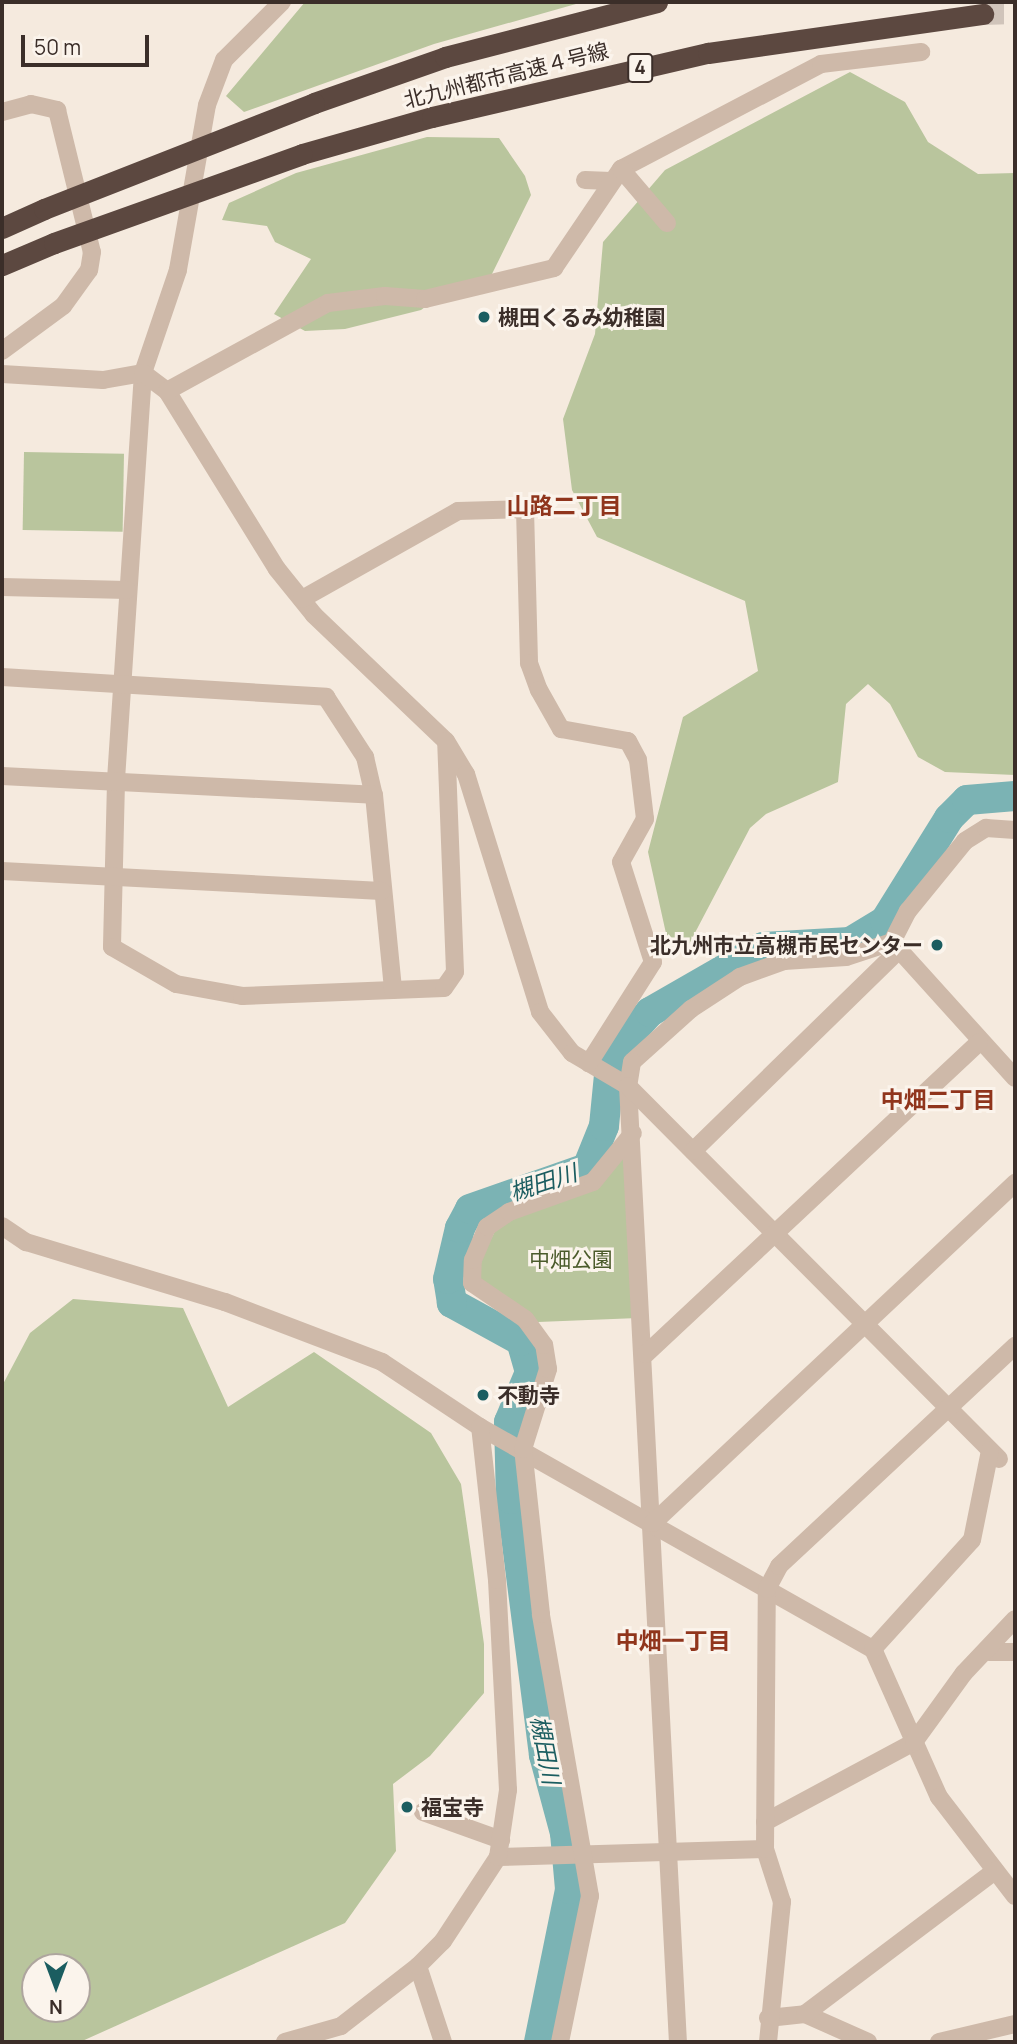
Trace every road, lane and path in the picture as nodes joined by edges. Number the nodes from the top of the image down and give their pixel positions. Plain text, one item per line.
1 (282, 2) edge
2 (657, 2) edge
3 (983, 14) tunnel mouth
4 (921, 52) dead end
5 (2, 112) edge
6 (616, 175) junction
7 (584, 180) dead end
8 (667, 223) dead end
9 (2, 228) edge
10 (2, 265) edge
11 (2, 351) edge
12 (143, 373) junction
13 (2, 374) edge
14 (167, 391) junction
15 (2, 587) edge
16 (127, 590) junction
17 (302, 599) junction
18 (2, 677) edge
19 (122, 684) junction
20 (446, 741) junction
21 (2, 776) edge
22 (116, 782) junction
23 (374, 795) junction
24 (1015, 830) edge
25 (2, 871) edge
26 (114, 880) junction
27 (381, 891) junction
28 (895, 946) junction
29 (393, 990) junction
30 (979, 1042) junction
31 (593, 1065) junction
32 (1015, 1078) edge
33 (623, 1083) junction
34 (634, 1133) junction
35 (693, 1151) junction
36 (1015, 1183) edge
37 (2, 1226) edge
38 (774, 1234) junction
39 (865, 1325) junction
40 (1015, 1346) edge
41 (646, 1354) junction
42 (949, 1410) junction
43 (488, 1431) junction
44 (523, 1449) junction
45 (653, 1523) junction
46 (767, 1588) junction
47 (1015, 1619) edge
48 (873, 1649) junction
49 (1015, 1651) edge
50 (989, 1652) junction
51 (914, 1742) junction
52 (423, 1812) dead end
53 (765, 1822) junction
54 (499, 1849) junction
55 (765, 1849) junction
56 (669, 1854) junction
57 (585, 1858) junction
58 (995, 1871) junction
59 (1015, 1896) edge
60 (418, 1966) junction
61 (804, 2014) junction
62 (768, 2018) junction
63 (1015, 2024) edge
64 (341, 2034) edge
65 (285, 2042) edge
66 (443, 2042) edge
67 (560, 2042) edge
68 (678, 2042) edge
69 (768, 2042) edge
70 (868, 2042) edge
71 (939, 2042) edge

1 - 12 street
2 - 9 highway, 北九州都市高速４号線, bridge
3 - 10 highway, 北九州都市高速４号線 / 4, bridge
4 - 6 street
5 - 11 street
6 - 7 street
6 - 8 street
6 - 14 street
12 - 13 street
12 - 14 street
12 - 16 street
14 - 17 street
15 - 16 street
16 - 19 street
17 - 20 street
17 - 31 street
18 - 19 street
19 - 22 street
19 - 23 street
20 - 29 street
20 - 31 street
21 - 22 street
22 - 23 street
22 - 26 street
23 - 27 street
24 - 28 street
25 - 26 street
26 - 27 street
26 - 29 street
27 - 29 street
28 - 30 street
28 - 33 street
28 - 35 street
30 - 32 street
30 - 38 street
31 - 33 street
33 - 34 street
33 - 35 street
34 - 41 street
34 - 44 street
35 - 38 street
36 - 39 street
37 - 43 street
38 - 39 street
38 - 41 street
39 - 42 street
39 - 45 street
40 - 42 street
41 - 45 street
42 - 46 street
42 - 48 street
43 - 44 street
43 - 54 street
44 - 45 street
44 - 57 street
45 - 46 street
45 - 56 street
46 - 48 street
46 - 53 street
47 - 50 street
48 - 51 street
49 - 50 street
50 - 51 street
51 - 53 street
51 - 58 street
52 - 54 street
53 - 55 street
54 - 57 street
54 - 60 street
55 - 56 street
55 - 62 street
56 - 57 street
56 - 68 street
57 - 67 street
58 - 59 street
58 - 61 street
60 - 64 street
60 - 66 street
61 - 62 street
61 - 70 street
62 - 69 street
63 - 71 street
64 - 65 street

